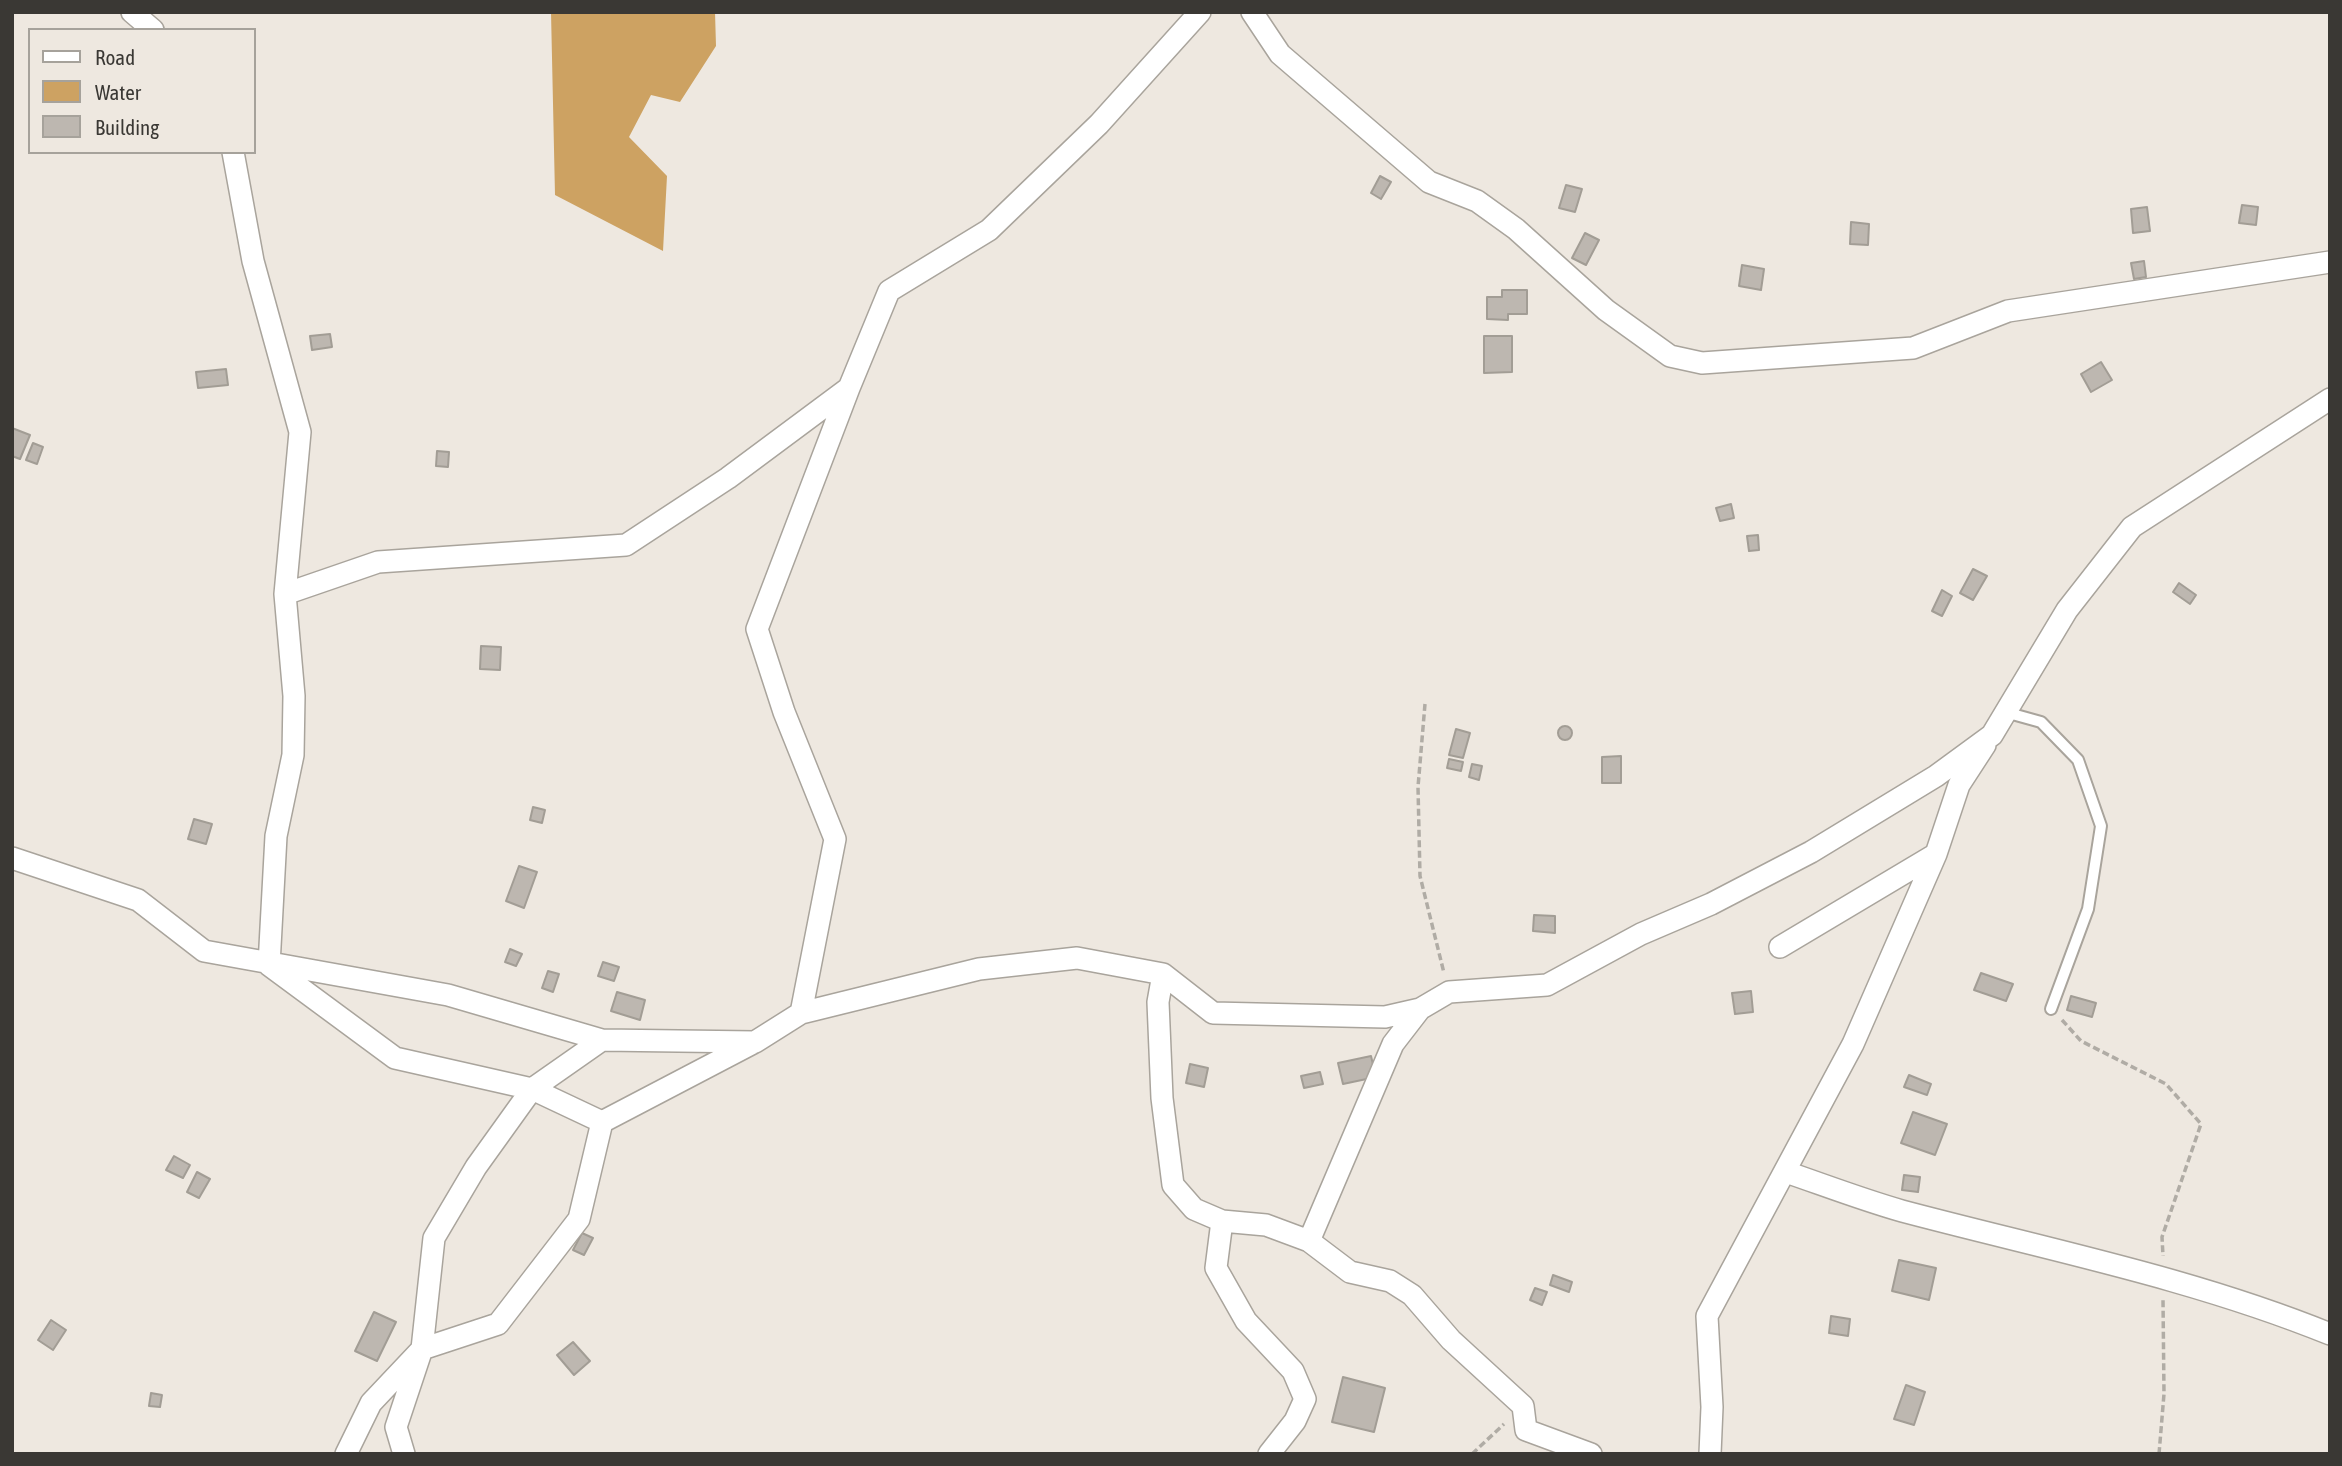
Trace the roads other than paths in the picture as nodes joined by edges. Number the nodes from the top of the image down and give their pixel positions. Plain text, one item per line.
1 (132, 12) edge
2 (1200, 12) edge
3 (1252, 12) edge
4 (151, 28) edge
5 (233, 154) edge
6 (2330, 262) edge
7 (849, 388) junction
8 (2330, 399) edge
9 (285, 594) junction
10 (2005, 712) junction
11 (1992, 735) junction
12 (1936, 854) junction
13 (12, 858) edge
14 (1780, 947) dead end
15 (269, 965) junction
16 (1163, 974) junction
17 (1420, 1009) junction
18 (2050, 1009) road end
19 (801, 1013) junction
20 (602, 1040) junction
21 (755, 1042) junction
22 (532, 1089) junction
23 (602, 1122) junction
24 (1786, 1172) junction
25 (1222, 1221) junction
26 (1309, 1241) junction
27 (2330, 1334) edge
28 (422, 1349) junction
29 (346, 1454) edge
30 (404, 1454) edge
31 (1269, 1454) edge
32 (1591, 1454) edge
33 (1710, 1454) edge

1 - 4 street
2 - 7 street
3 - 6 street
5 - 9 street
7 - 9 street
7 - 19 street
8 - 10 street
9 - 15 street
10 - 11 street
10 - 18 lane
11 - 12 street
11 - 17 street
12 - 14 street
12 - 24 street
13 - 15 street
15 - 20 street
15 - 22 street
16 - 17 street
16 - 19 street
16 - 25 street
17 - 26 street
19 - 21 street
20 - 21 street
20 - 22 street
21 - 23 street
22 - 23 street
22 - 28 street
23 - 28 street
24 - 27 street
24 - 33 street
25 - 26 street
25 - 31 street
26 - 32 street
28 - 29 street
28 - 30 street

